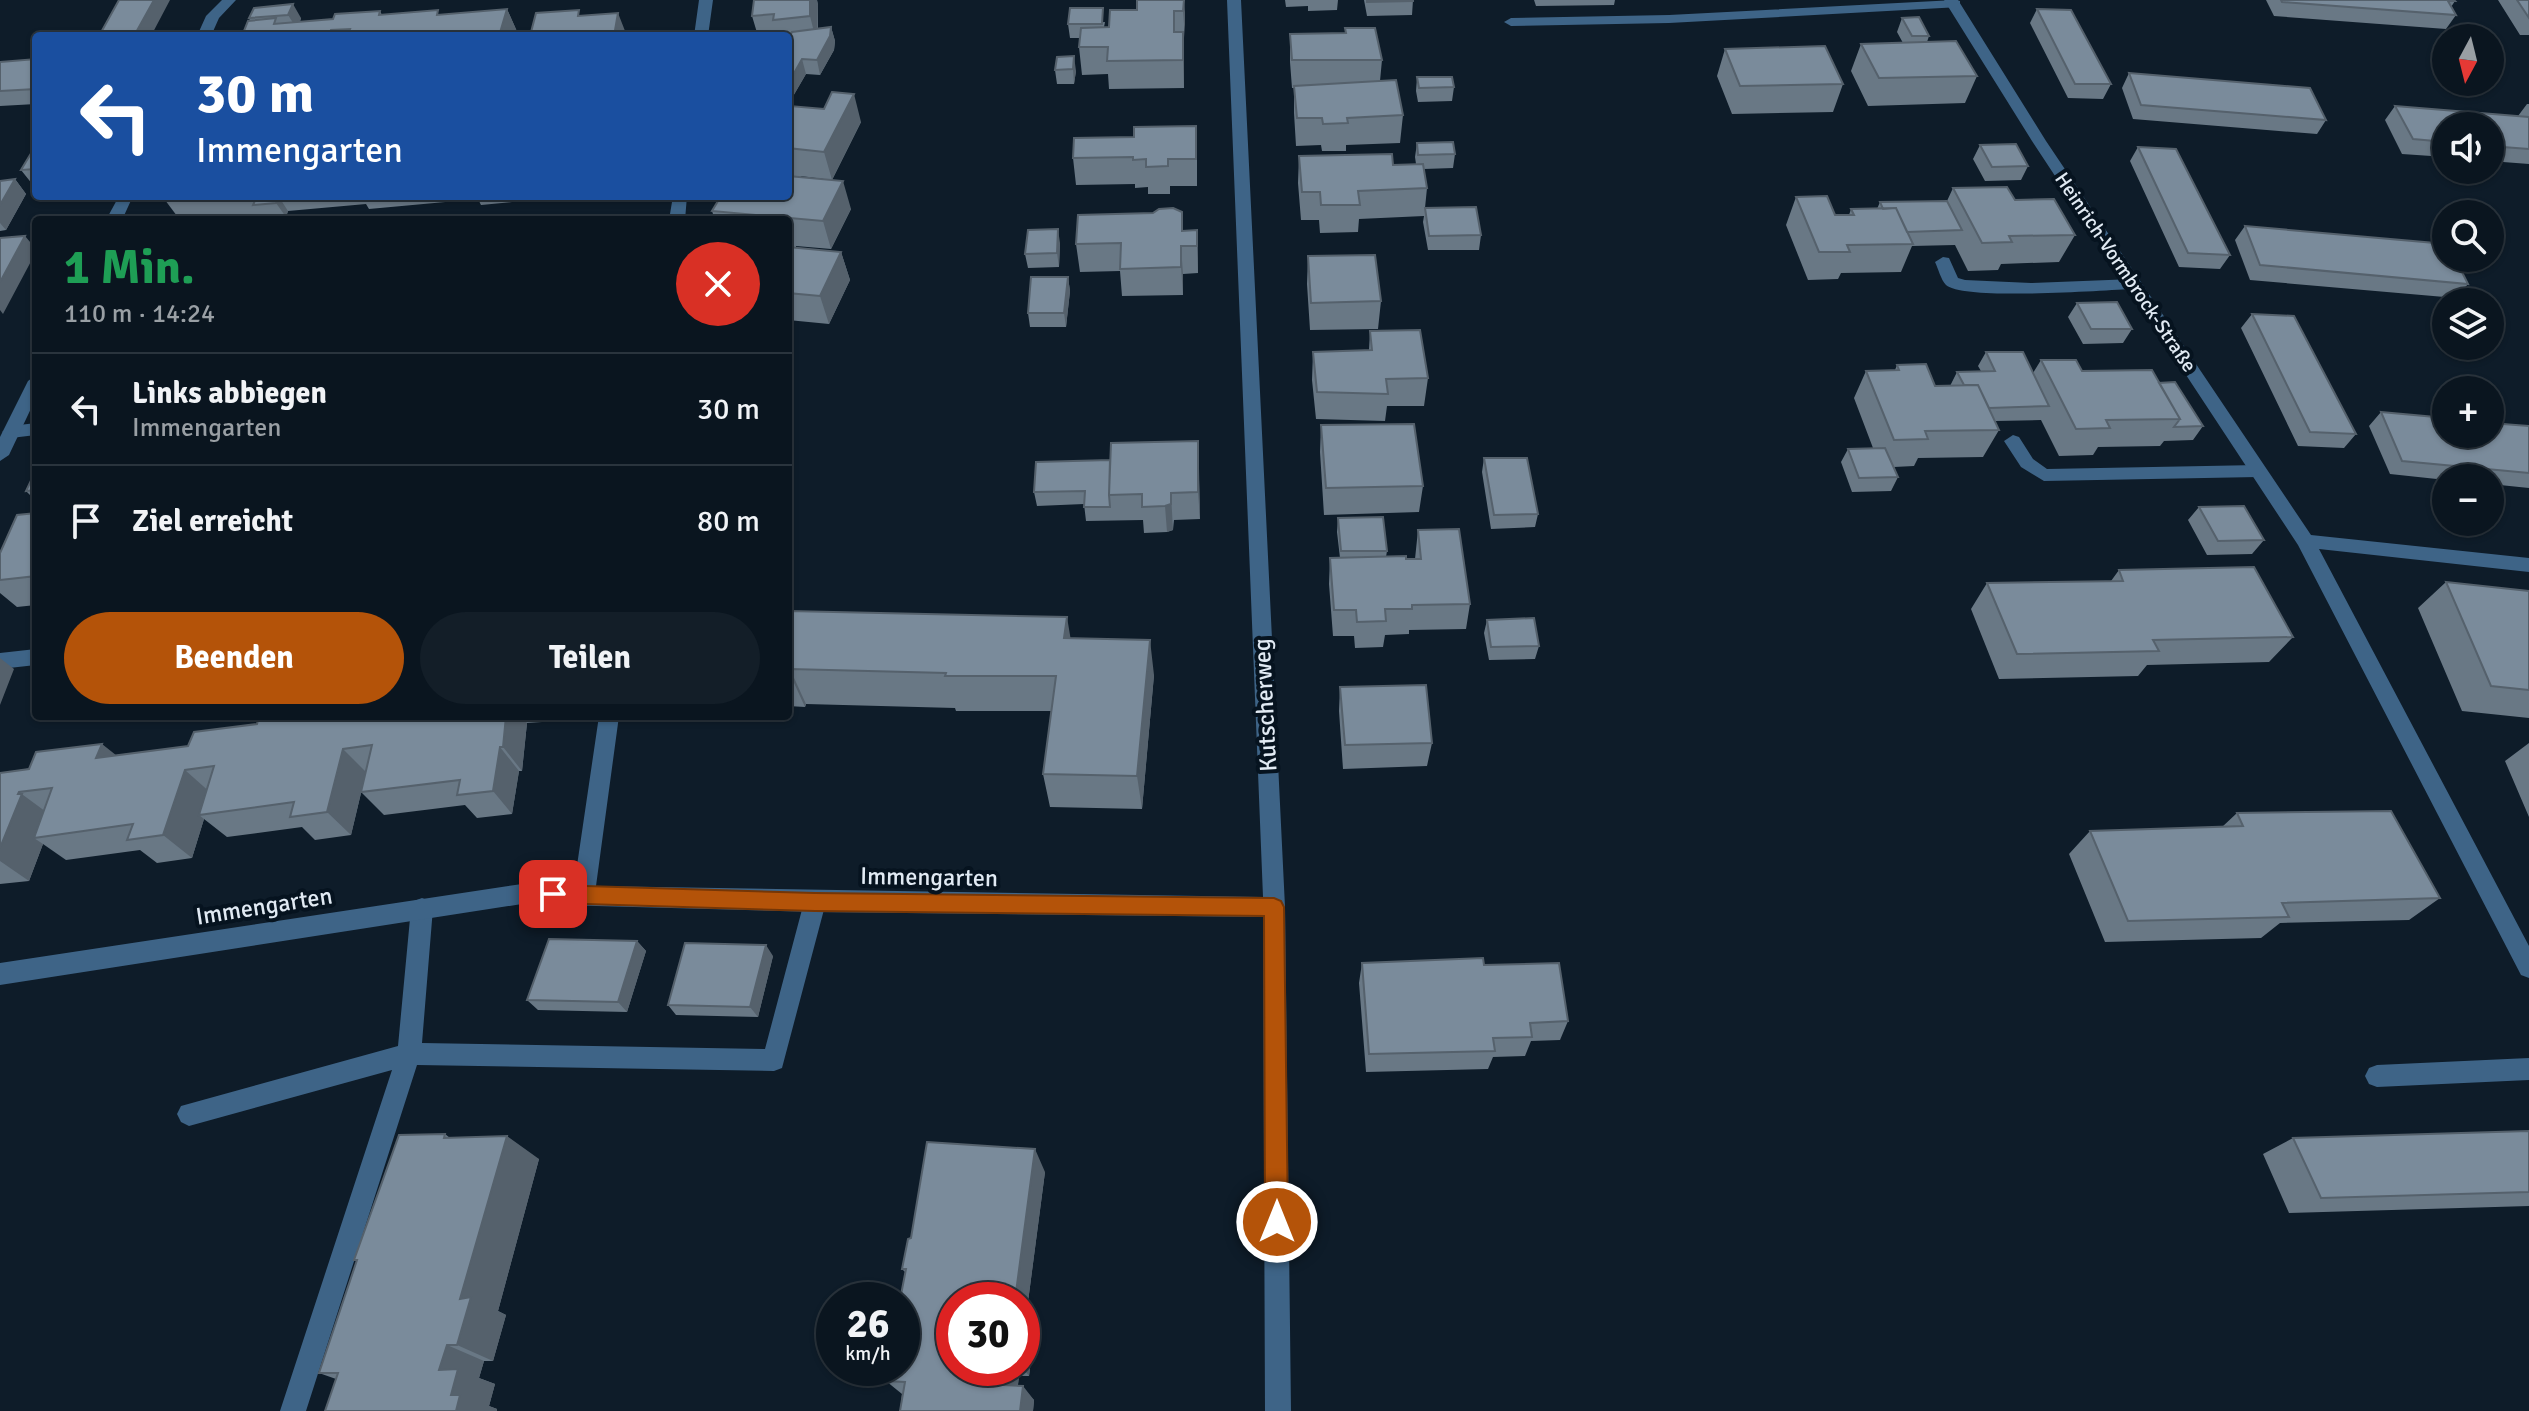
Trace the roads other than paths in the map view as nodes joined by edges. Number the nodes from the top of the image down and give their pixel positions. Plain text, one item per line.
1 (229, 0) edge
2 (706, 0) edge
3 (1234, 0) edge
4 (1953, 2) edge
5 (1511, 22) dead end
6 (206, 32) edge
7 (702, 32) edge
8 (1943, 262) dead end
9 (2134, 284) junction
10 (32, 389) edge
11 (32, 429) edge
12 (11, 432) junction
13 (2013, 441) dead end
14 (0, 455) edge
15 (2258, 471) junction
16 (2305, 541) junction
17 (2529, 565) edge
18 (32, 657) edge
19 (0, 661) edge
20 (608, 720) edge
21 (584, 895) junction
22 (815, 902) junction
23 (1274, 907) junction
24 (422, 908) junction
25 (2529, 968) edge
26 (0, 974) edge
27 (409, 1054) junction
28 (2529, 1069) edge
29 (2377, 1076) dead end
30 (189, 1114) dead end
31 (293, 1411) edge
32 (1278, 1411) edge

1 - 6 street
2 - 7 street
3 - 23 street, Kutscherweg
4 - 5 street
4 - 9 street, Heinrich-Vormbrock-Straße
8 - 9 street
9 - 15 street, Heinrich-Vormbrock-Straße
10 - 12 street
11 - 12 street
12 - 14 street
13 - 15 street
15 - 16 street, Heinrich-Vormbrock-Straße
16 - 17 street
16 - 25 street, Heinrich-Vormbrock-Straße
18 - 19 street
20 - 21 street
21 - 22 street, Immengarten
21 - 24 street, Immengarten
22 - 23 street, Immengarten
22 - 27 street
23 - 32 street, Kutscherweg
24 - 26 street, Immengarten
24 - 27 street
27 - 30 street
27 - 31 street
28 - 29 street

